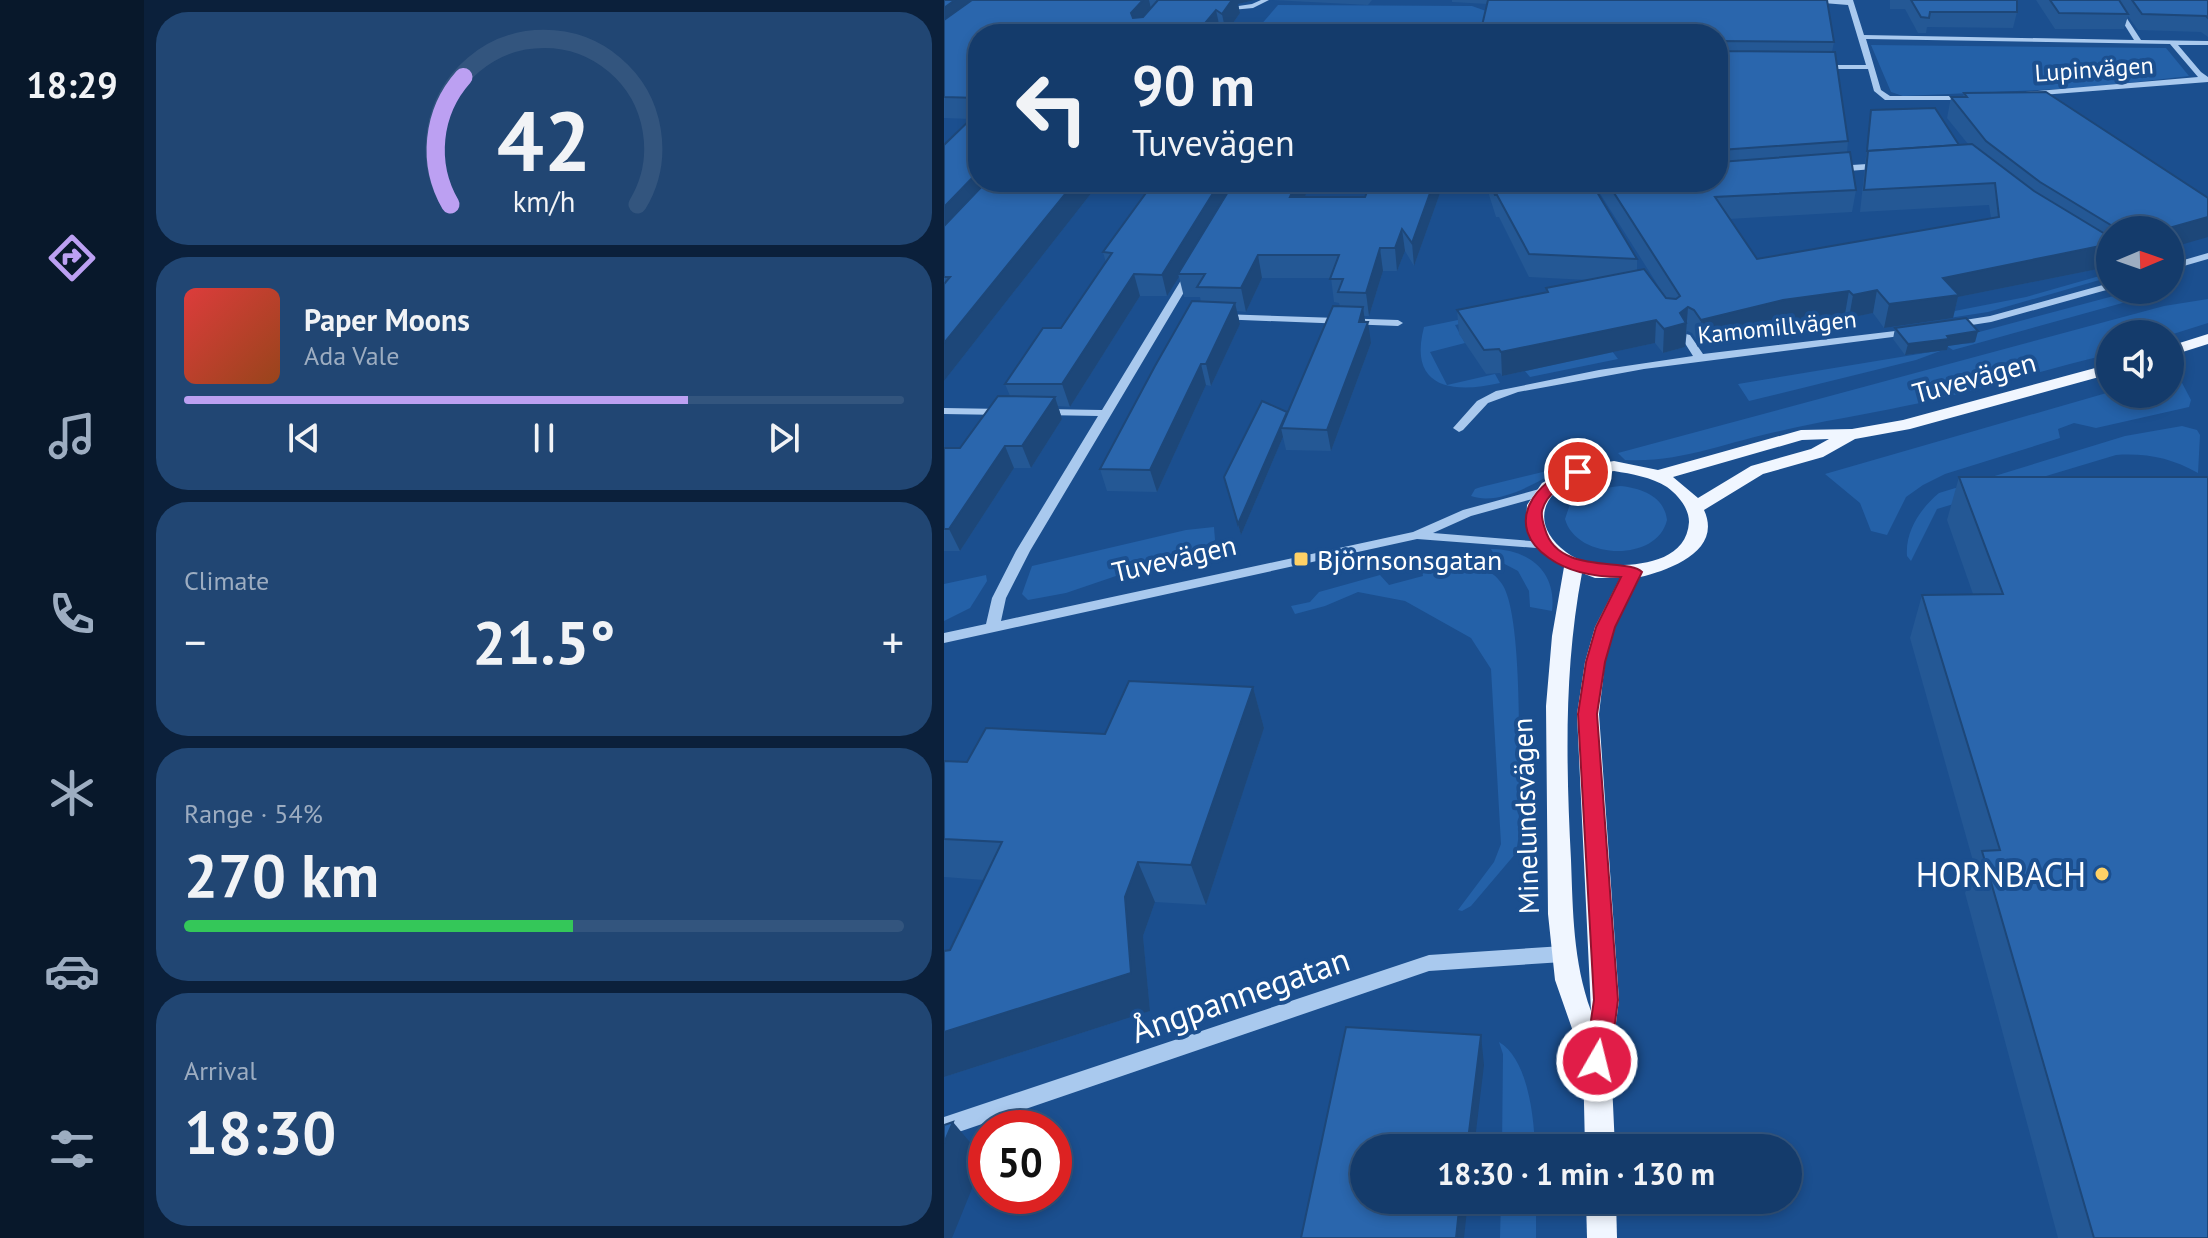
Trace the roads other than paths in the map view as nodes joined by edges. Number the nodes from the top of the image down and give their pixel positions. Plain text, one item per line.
1 (1266, 0) edge
2 (1789, 0) edge
3 (2112, 0) edge
4 (1850, 1) edge
5 (1206, 9) edge
6 (1860, 37) junction
7 (2138, 41) junction
8 (2172, 42) junction
9 (2208, 43) edge
10 (1805, 66) edge
11 (1870, 67) junction
12 (2208, 80) edge
13 (2019, 95) edge
14 (1979, 97) edge
15 (1898, 165) edge
16 (1820, 170) edge
17 (2208, 256) edge
18 (1198, 259) edge
19 (2184, 263) edge
20 (2096, 290) edge
21 (1165, 315) junction
22 (1179, 315) dead end
23 (1209, 316) edge
24 (1398, 323) dead end
25 (1946, 327) edge
26 (1931, 329) edge
27 (1686, 337) edge
28 (2208, 339) edge
29 (2184, 347) edge
30 (1699, 356) junction
31 (2096, 373) edge
32 (944, 411) edge
33 (1016, 412) edge
34 (1031, 412) edge
35 (1103, 413) junction
36 (1459, 428) dead end
37 (1852, 434) junction
38 (1659, 475) junction
39 (1543, 492) junction
40 (1697, 507) junction
41 (1416, 535) junction
42 (1544, 546) junction
43 (1574, 565) junction
44 (1633, 572) junction
45 (993, 626) junction
46 (944, 638) edge
47 (1563, 954) junction
48 (1597, 1061) junction
49 (944, 1127) edge
50 (1600, 1134) edge
51 (1601, 1214) edge
52 (1602, 1238) edge

1 - 5 street
2 - 4 street
3 - 7 street
4 - 6 street
6 - 7 street
6 - 11 street
7 - 8 street
8 - 9 street
8 - 12 street
10 - 11 street
11 - 14 street
12 - 13 street, Lupinvägen
15 - 16 street
17 - 19 street
18 - 21 street
20 - 25 street
21 - 22 street
21 - 35 street
23 - 24 street
26 - 30 street, Kamomillvägen
27 - 30 street
28 - 29 main road
30 - 36 street, Kamomillvägen
31 - 37 main road, Tuvevägen
32 - 33 street
34 - 35 street
35 - 45 street
37 - 38 main road, Tuvevägen
37 - 40 main road, Tuvevägen
38 - 39 main road, Tuvevägen
38 - 40 main road, Tuvevägen
39 - 41 street, Tuvevägen
39 - 42 main road
40 - 44 main road, Tuvevägen
41 - 42 street, Tuvevägen
41 - 45 street, Tuvevägen
42 - 43 main road, Tuvevägen
43 - 44 main road, Tuvevägen
43 - 47 main road, Minelundsvägen
44 - 48 main road, Minelundsvägen
45 - 46 street, Tuvevägen
47 - 48 main road, Minelundsvägen
47 - 49 street, Ångpannegatan
48 - 50 main road, Minelundsvägen
51 - 52 main road

